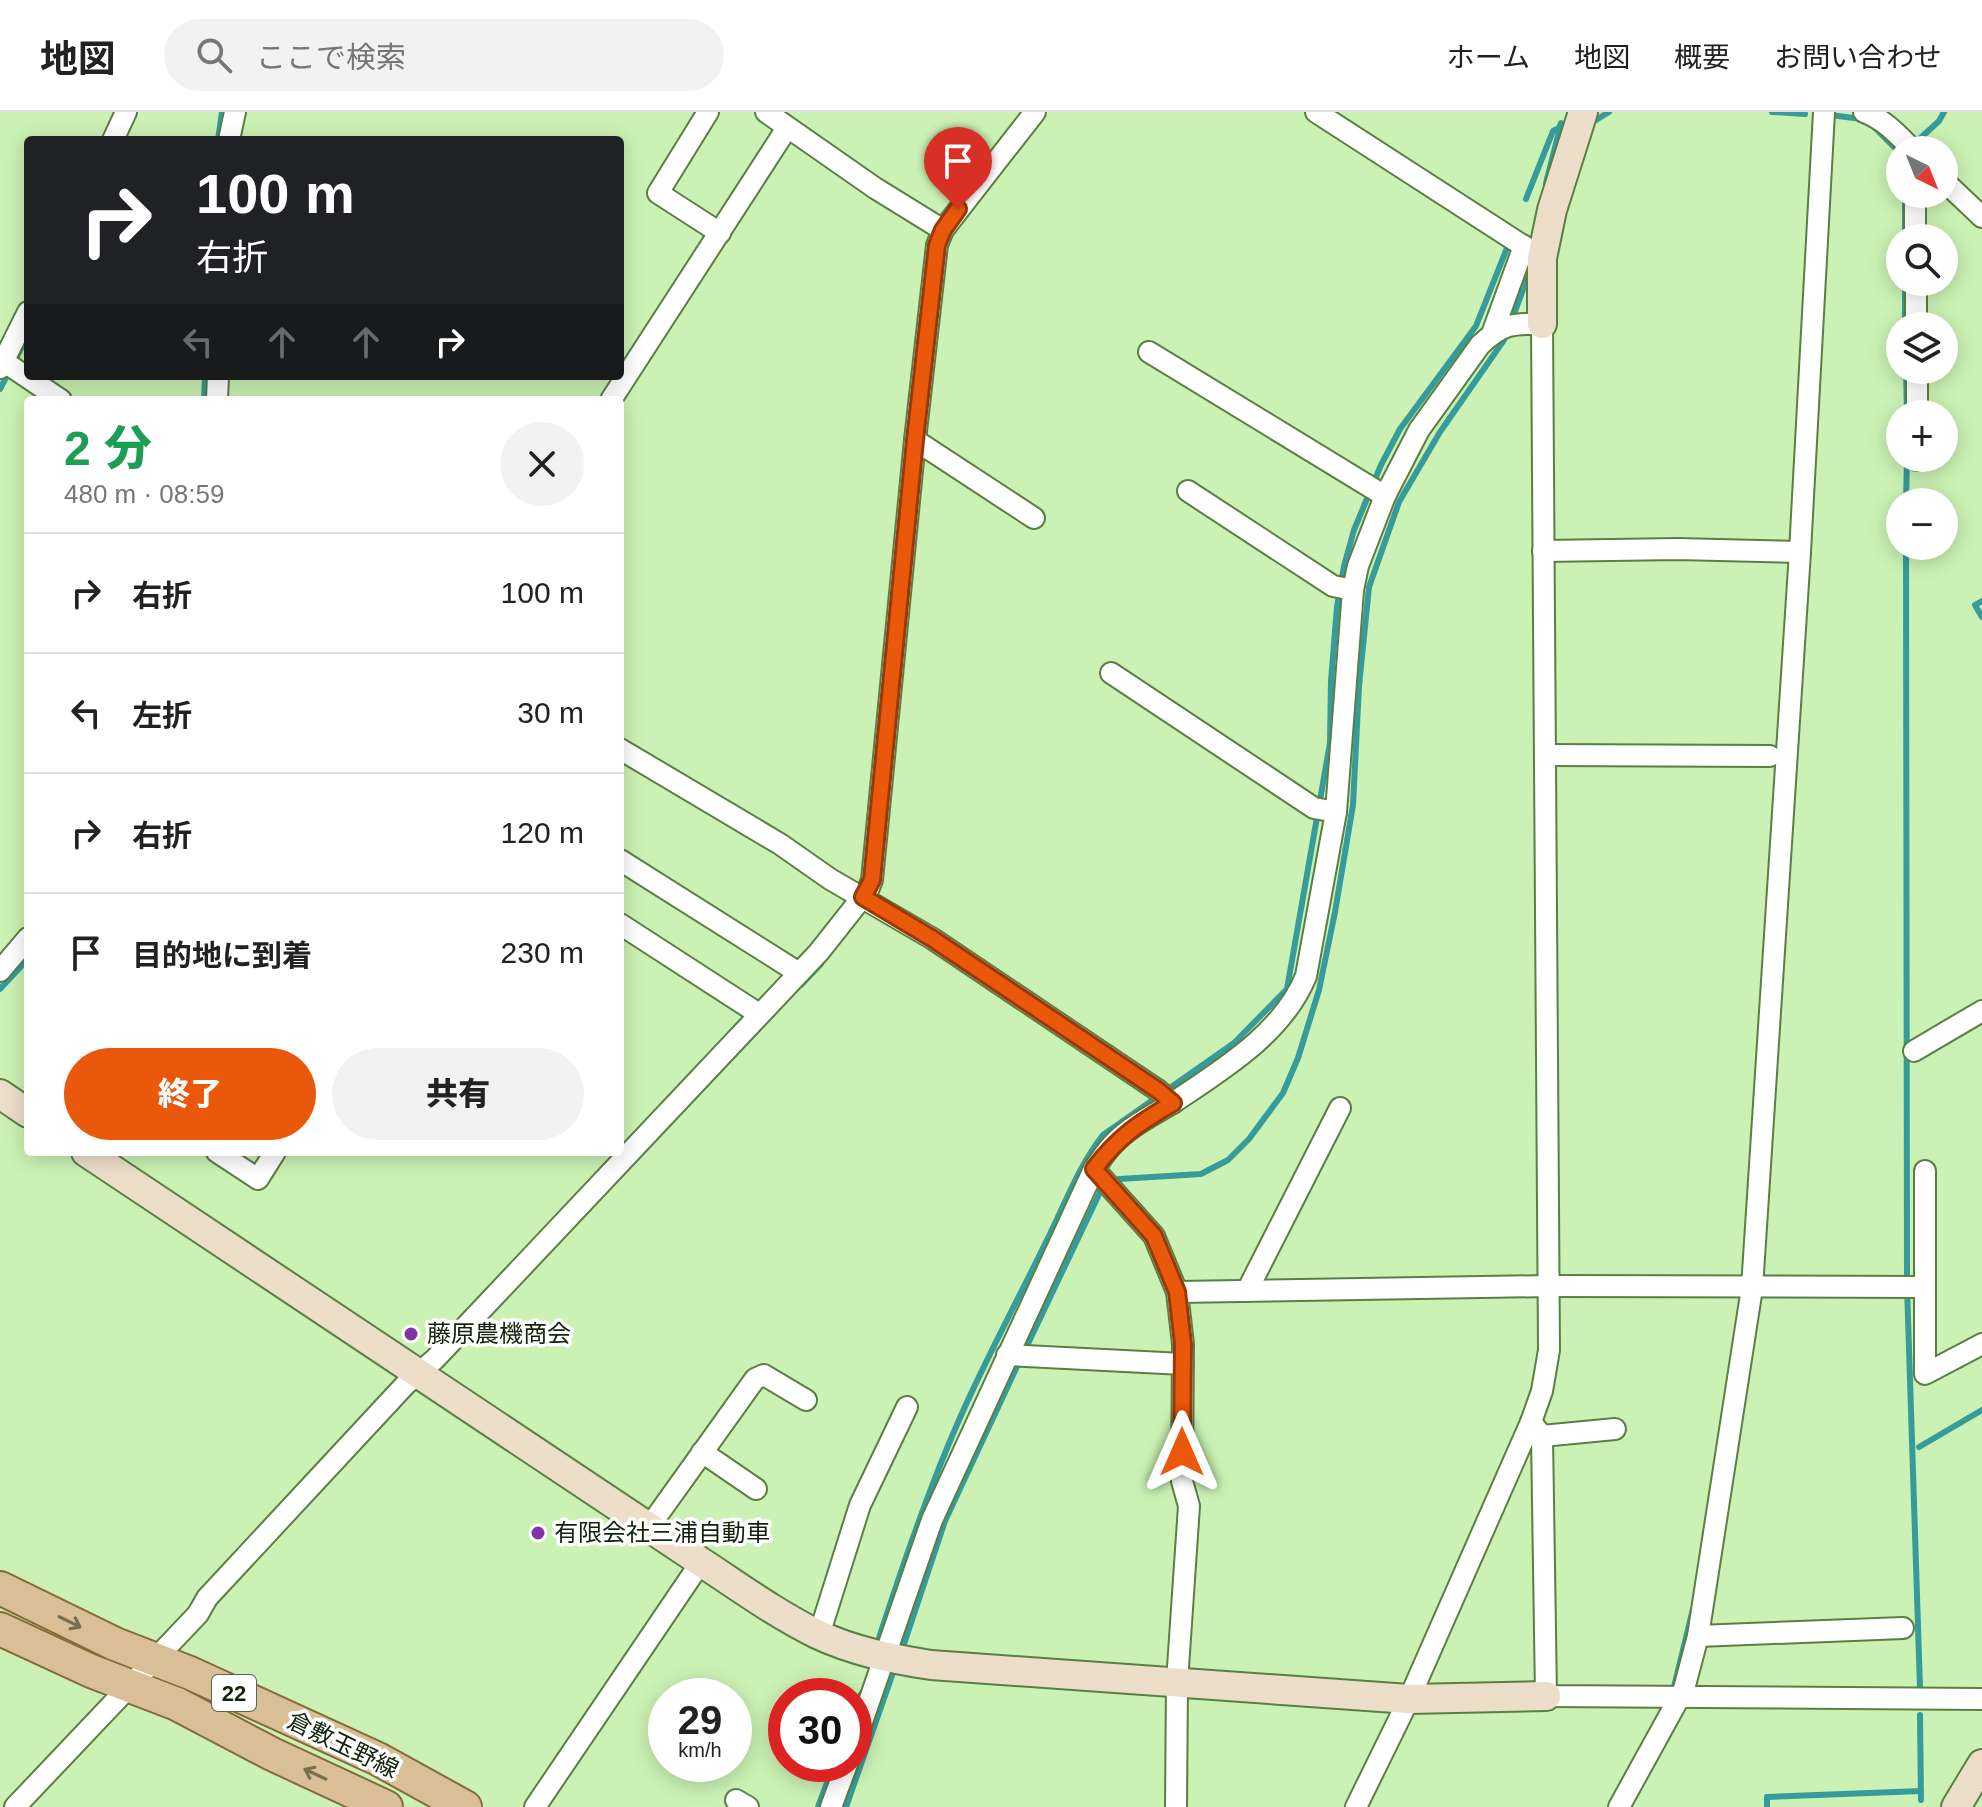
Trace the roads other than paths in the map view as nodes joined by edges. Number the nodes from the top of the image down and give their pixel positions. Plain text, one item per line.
1 (126, 112) edge
2 (235, 112) edge
3 (708, 112) edge
4 (766, 112) edge
5 (1035, 112) edge
6 (1316, 112) edge
7 (1824, 112) edge
8 (1864, 112) edge
9 (1577, 114) edge
10 (787, 128) junction
11 (115, 136) edge
12 (230, 136) edge
13 (1898, 136) edge
14 (1958, 194) edge
15 (1982, 217) edge
16 (938, 228) junction
17 (720, 233) junction
18 (1533, 252) junction
19 (24, 321) edge
20 (1542, 324) junction
21 (1492, 334) junction
22 (1149, 352) dead end
23 (5, 365) edge
24 (24, 377) edge
25 (29, 380) edge
26 (55, 396) edge
27 (614, 396) edge
28 (915, 440) junction
29 (1375, 490) junction
30 (1188, 491) dead end
31 (1034, 518) dead end
32 (1543, 551) junction
33 (1794, 552) junction
34 (1343, 588) junction
35 (1111, 673) dead end
36 (624, 751) edge
37 (1545, 755) junction
38 (1770, 756) dead end
39 (1325, 810) junction
40 (624, 863) edge
41 (863, 897) junction
42 (624, 927) edge
43 (24, 943) edge
44 (0, 971) edge
45 (799, 973) junction
46 (1982, 1011) edge
47 (759, 1014) junction
48 (1914, 1051) dead end
49 (0, 1094) edge
50 (1166, 1097) junction
51 (1340, 1108) dead end
52 (24, 1110) edge
53 (92, 1156) edge
54 (223, 1156) edge
55 (272, 1156) edge
56 (1925, 1171) dead end
57 (1103, 1179) junction
58 (1548, 1286) junction
59 (1747, 1287) junction
60 (1924, 1287) junction
61 (1247, 1291) junction
62 (1177, 1292) junction
63 (1982, 1344) edge
64 (1017, 1355) junction
65 (1183, 1364) junction
66 (418, 1374) junction
67 (806, 1400) dead end
68 (907, 1407) dead end
69 (1536, 1429) junction
70 (1615, 1429) dead end
71 (702, 1452) junction
72 (756, 1489) dead end
73 (649, 1527) junction
74 (701, 1562) junction
75 (0, 1588) edge
76 (1903, 1628) dead end
77 (0, 1629) edge
78 (819, 1635) junction
79 (1698, 1636) junction
80 (155, 1660) junction
81 (896, 1660) junction
82 (1177, 1682) junction
83 (130, 1687) junction
84 (1546, 1696) junction
85 (1679, 1698) junction
86 (1409, 1699) junction
87 (1982, 1699) edge
88 (872, 1709) edge
89 (1982, 1764) edge
90 (840, 1782) edge
91 (15, 1807) edge
92 (386, 1807) edge
93 (465, 1807) edge
94 (535, 1807) edge
95 (831, 1807) edge
96 (1176, 1807) edge
97 (1356, 1807) edge
98 (1619, 1807) edge
99 (1956, 1807) edge

1 - 11 street
2 - 12 street
3 - 17 street
4 - 10 street
5 - 16 street
6 - 18 street
7 - 33 street
8 - 13 street
9 - 18 street
10 - 16 street
10 - 17 street
14 - 15 street
16 - 28 street
17 - 27 street
18 - 20 street
18 - 21 street
19 - 23 street
20 - 21 street
20 - 32 street
21 - 29 street
22 - 29 street
23 - 24 street
25 - 26 street
28 - 31 street
28 - 41 street
29 - 34 street
30 - 34 street
32 - 33 street
32 - 37 street
33 - 59 street
34 - 39 street
35 - 39 street
36 - 41 street
37 - 38 street
37 - 58 street
39 - 50 street
40 - 45 street
41 - 45 street
41 - 50 street
42 - 47 street
43 - 44 street
45 - 47 street
46 - 48 street
47 - 66 street
49 - 52 street
50 - 57 street
51 - 61 street
53 - 66 street
54 - 55 street
56 - 60 street
57 - 62 street
57 - 64 street
58 - 59 street
58 - 61 street
58 - 69 street
59 - 60 street
59 - 79 street
60 - 63 street
61 - 62 street
62 - 65 street
64 - 65 street
64 - 81 street
65 - 82 street
66 - 73 street
66 - 80 street
67 - 71 street
68 - 78 street
69 - 70 street
69 - 84 street
69 - 86 street
71 - 72 street
71 - 73 street
73 - 74 street
74 - 78 street
74 - 94 street
75 -> 80 main road, 倉敷玉野線 / 22
76 - 79 street
77 - 83 main road, 倉敷玉野線 / 22
78 - 81 street
79 - 85 street
80 - 83 street
80 - 93 main road, 倉敷玉野線 / 22
81 - 82 street
81 - 88 street
82 - 86 street
82 - 96 street
83 - 91 street
92 -> 83 main road, 倉敷玉野線 / 22
84 - 85 street
84 - 86 street
85 - 87 street
85 - 98 street
86 - 97 street
89 - 99 street
90 - 95 street

